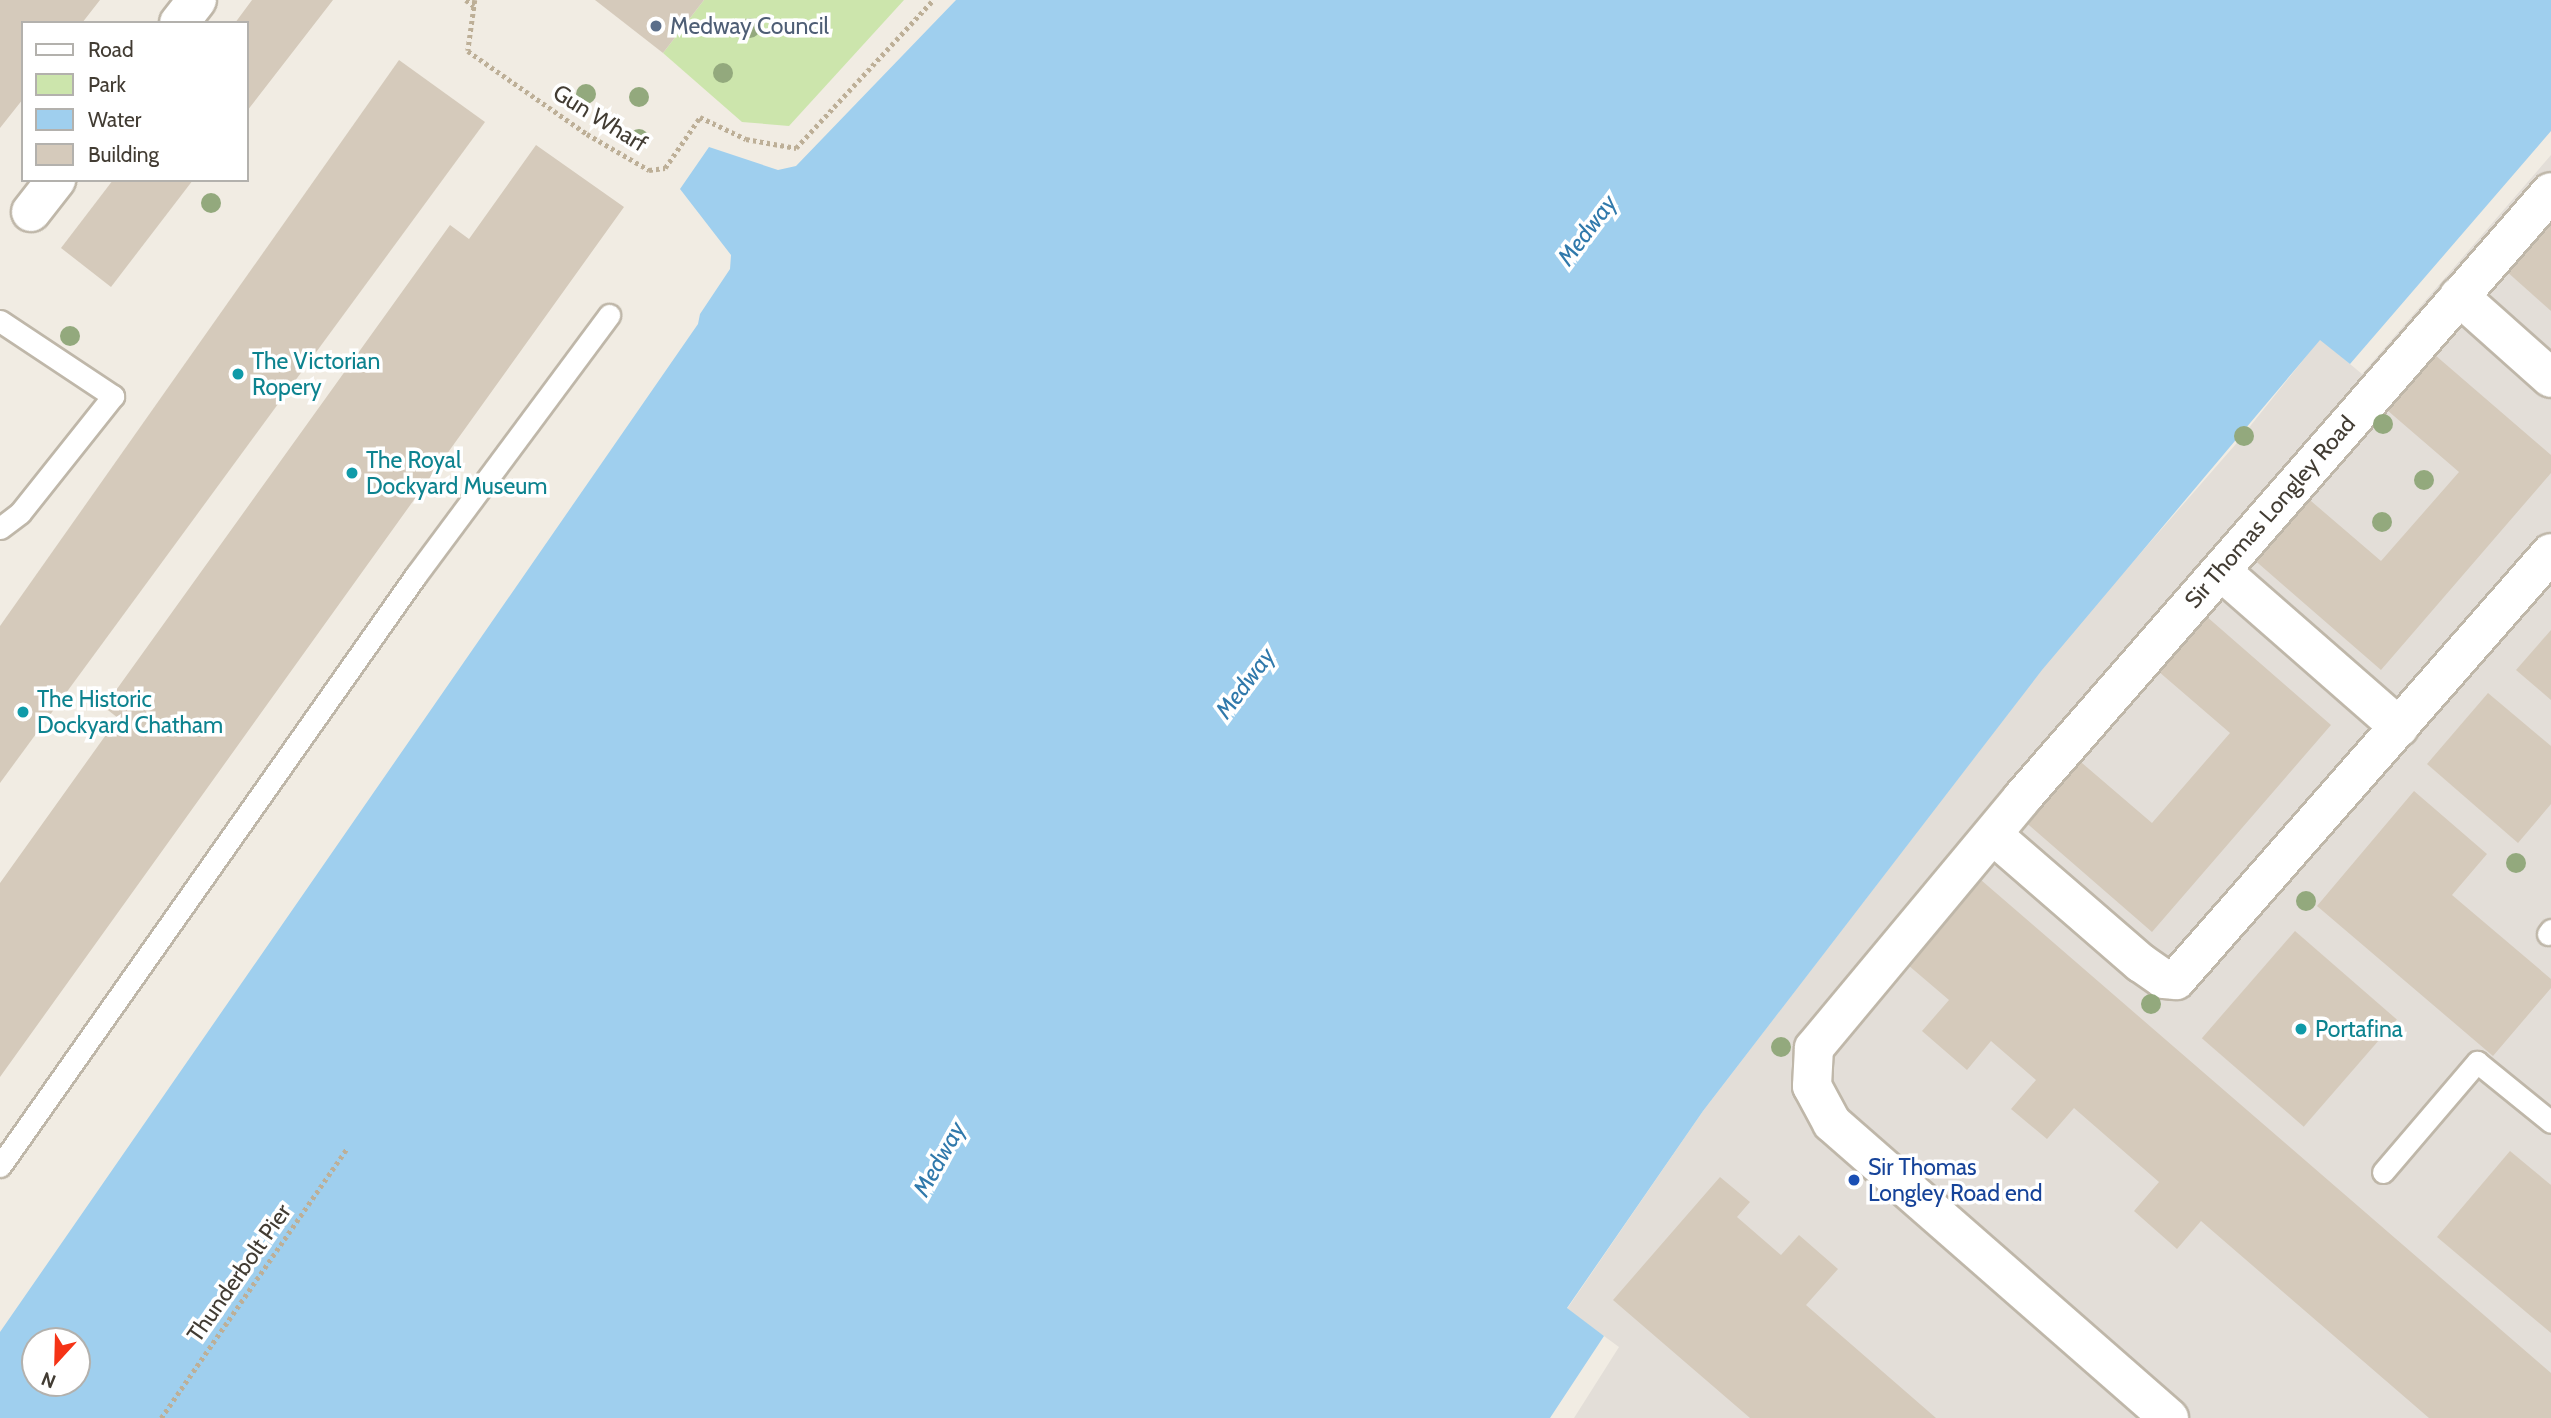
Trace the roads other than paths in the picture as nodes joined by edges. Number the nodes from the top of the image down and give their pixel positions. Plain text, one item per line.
1 (197, 0) edge
2 (181, 21) edge
3 (54, 182) edge
4 (2551, 192) edge
5 (31, 212) dead end
6 (2459, 296) junction
7 (608, 315) dead end
8 (0, 321) edge
9 (2551, 378) edge
10 (0, 528) edge
11 (2551, 553) edge
12 (2221, 571) junction
13 (2399, 727) junction
14 (1993, 835) junction
15 (2551, 1122) edge
16 (0, 1166) edge
17 (2383, 1172) dead end
18 (2169, 1418) edge

1 - 2 street
3 - 5 street
4 - 6 street, Sir Thomas Longley Road
6 - 9 street
6 - 12 street, Sir Thomas Longley Road
7 - 16 lane
8 - 10 lane
11 - 13 street
12 - 13 street
12 - 14 street, Sir Thomas Longley Road
13 - 14 street
14 - 18 street, Sir Thomas Longley Road
15 - 17 lane

